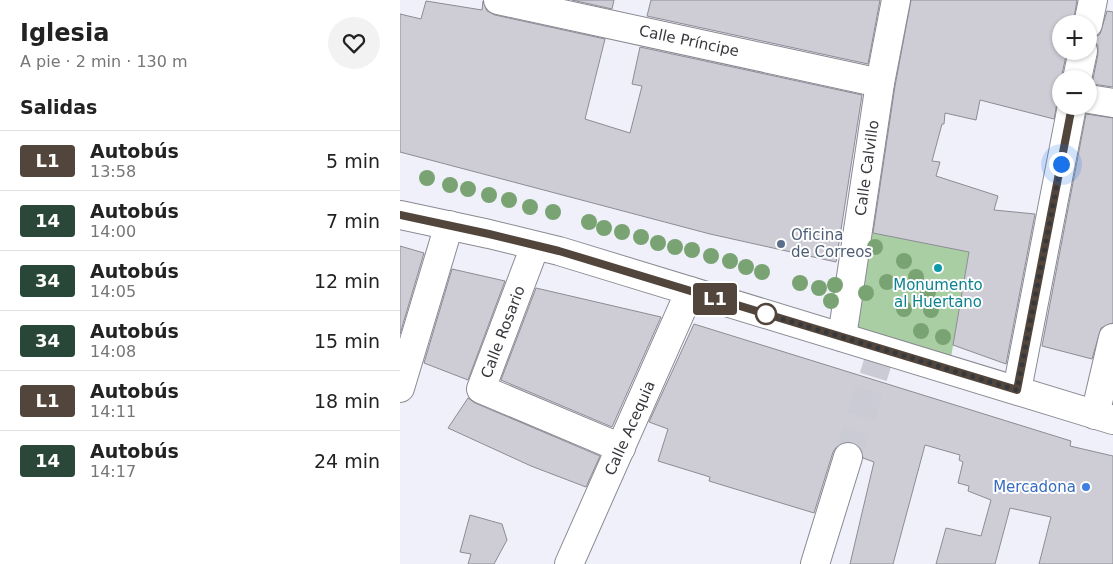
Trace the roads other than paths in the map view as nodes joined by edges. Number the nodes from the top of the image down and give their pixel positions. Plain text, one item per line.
1 (498, 0) edge
2 (896, 0) edge
3 (1093, 0) edge
4 (1090, 15) edge
5 (880, 83) junction
6 (1097, 100) edge
7 (1113, 103) edge
8 (1070, 115) edge
9 (400, 215) edge
10 (449, 225) junction
11 (535, 246) junction
12 (690, 291) junction
13 (842, 337) junction
14 (1113, 338) edge
15 (400, 388) edge
16 (1017, 390) junction
17 (1104, 418) edge
18 (621, 448) junction
19 (848, 457) tunnel mouth
20 (569, 564) edge
21 (815, 564) edge

1 - 5 street, Calle Príncipe
2 - 5 street, Calle Calvillo
3 - 4 street
5 - 13 street, Calle Calvillo
6 - 7 street
8 - 16 street
9 - 10 street
10 - 11 street
10 - 15 street
11 - 12 street
11 - 18 street, Calle Rosario
12 - 13 street
12 - 18 street, Calle Acequia
13 - 16 street
14 - 17 street
16 - 17 street
18 - 20 street, Calle Acequia
19 - 21 street

